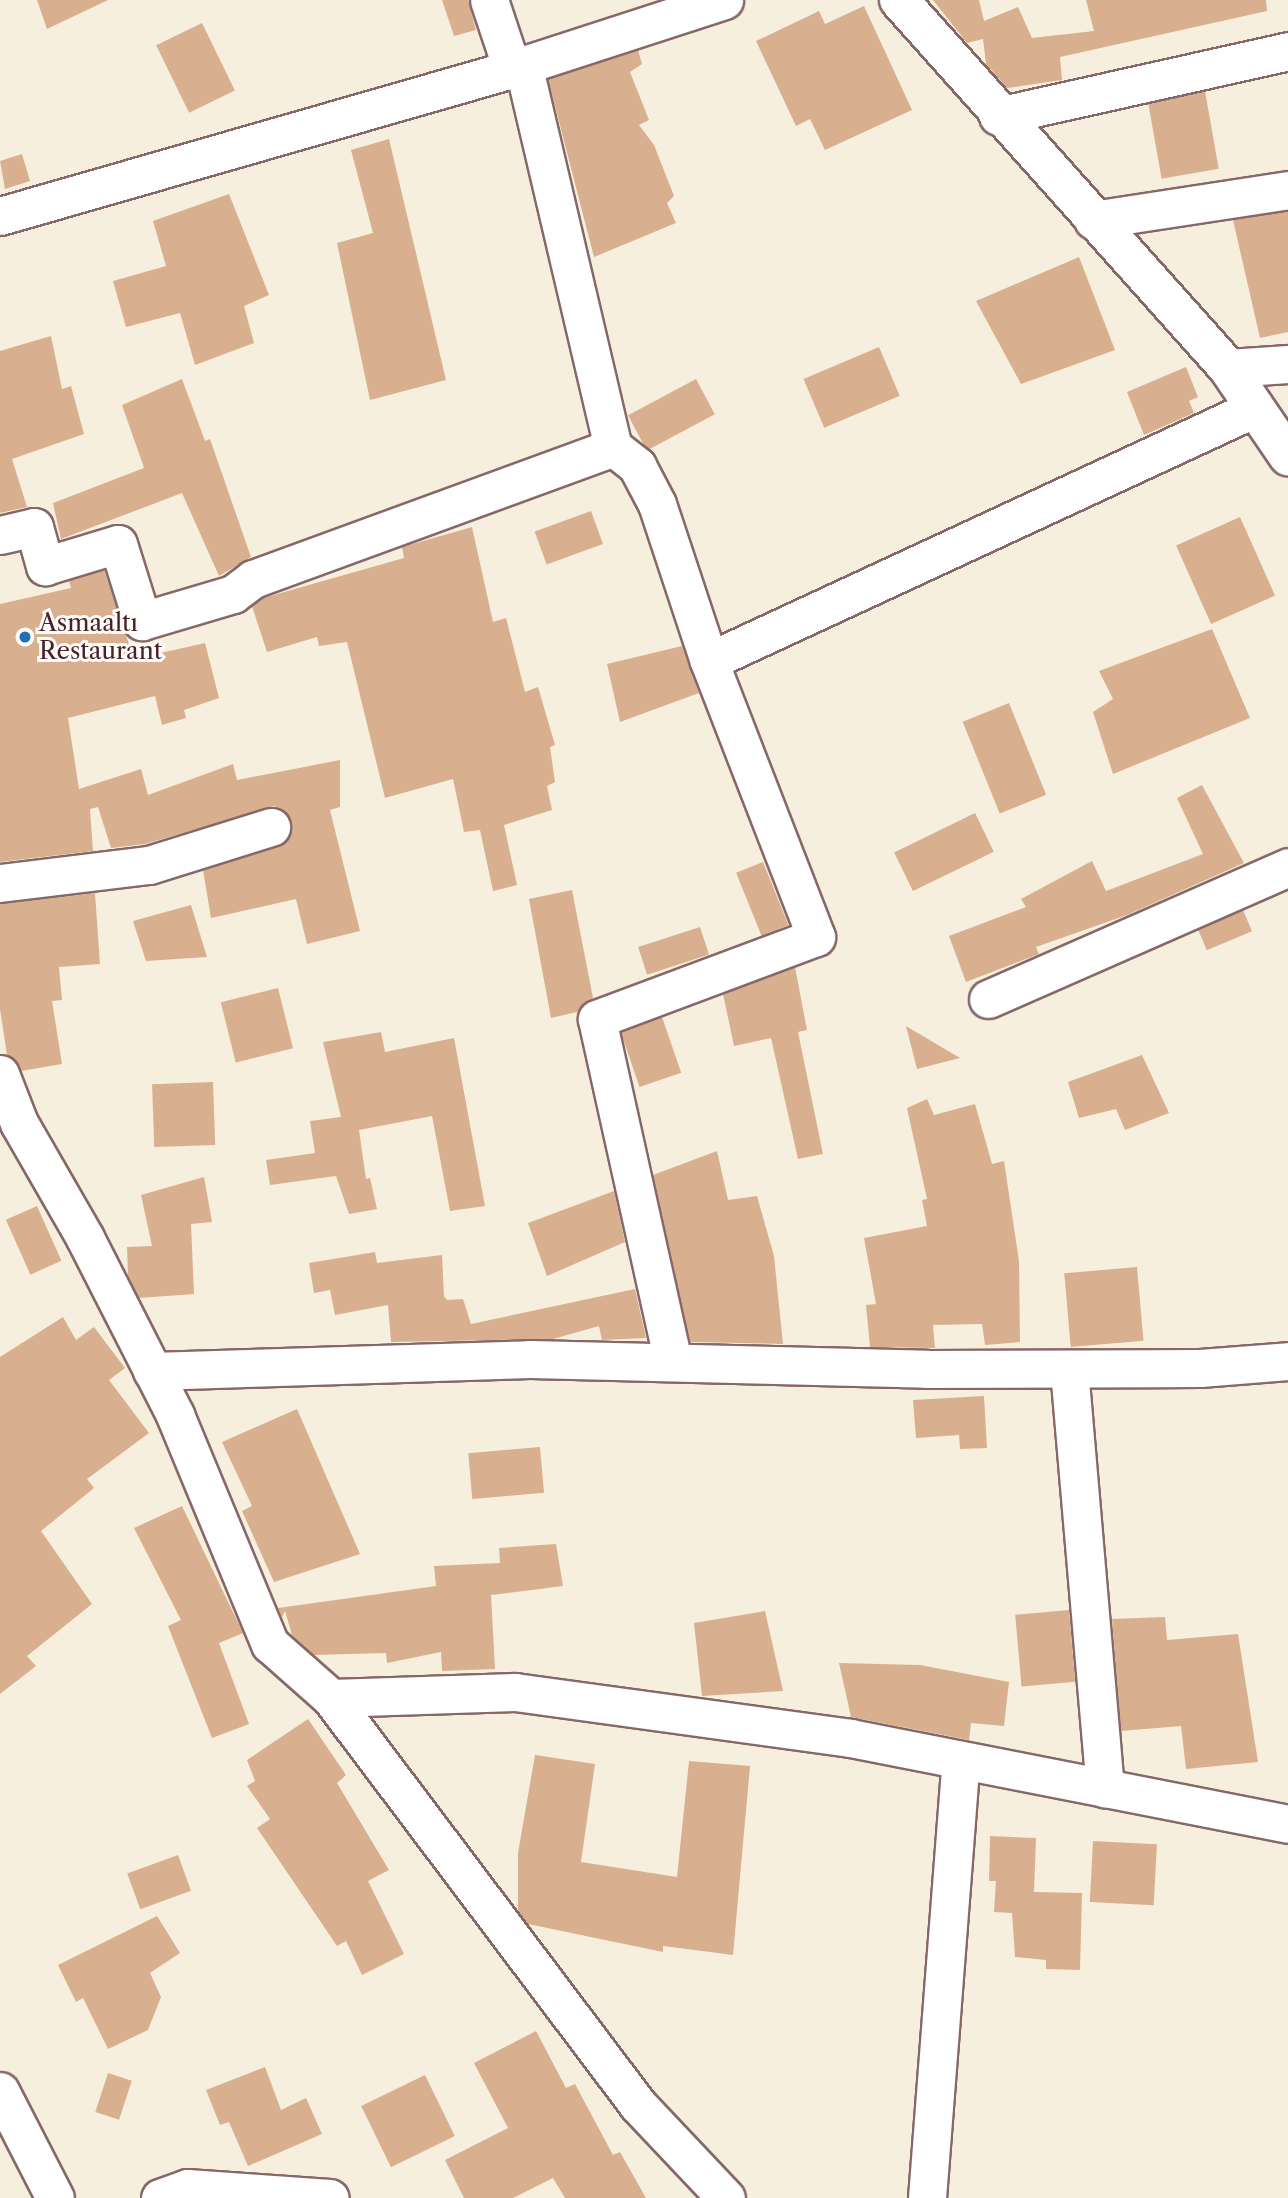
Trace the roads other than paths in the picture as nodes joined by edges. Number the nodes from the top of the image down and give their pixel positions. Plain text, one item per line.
1 (489, 0) edge
2 (724, 0) edge
3 (899, 0) edge
4 (1288, 51) edge
5 (517, 67) junction
6 (998, 116) junction
7 (1288, 190) edge
8 (0, 216) edge
9 (1093, 220) junction
10 (1288, 364) edge
11 (1228, 368) junction
12 (1255, 408) junction
13 (613, 447) junction
14 (1288, 456) edge
15 (0, 535) edge
16 (709, 661) junction
17 (271, 827) dead end
18 (1288, 867) edge
19 (0, 883) edge
20 (988, 999) dead end
21 (0, 1074) edge
22 (673, 1361) junction
23 (1288, 1361) edge
24 (1069, 1369) junction
25 (152, 1371) junction
26 (331, 1698) junction
27 (961, 1760) junction
28 (1105, 1788) junction
29 (1288, 1824) edge
30 (0, 2091) edge
31 (55, 2198) edge
32 (160, 2198) edge
33 (330, 2198) edge
34 (726, 2198) edge
35 (927, 2198) edge

1 - 5 street
2 - 5 street
3 - 6 street
4 - 6 street
5 - 8 street
5 - 13 street
6 - 9 street
7 - 9 street
9 - 11 street
10 - 11 street
11 - 12 street
12 - 14 street
12 - 16 street
13 - 15 street
13 - 16 street
16 - 22 street
17 - 19 street
18 - 20 street
21 - 25 street
22 - 24 street
22 - 25 street
23 - 24 street
24 - 28 street
25 - 26 street
26 - 27 street
26 - 34 street
27 - 28 street
27 - 35 street
28 - 29 street
30 - 31 street
32 - 33 street

